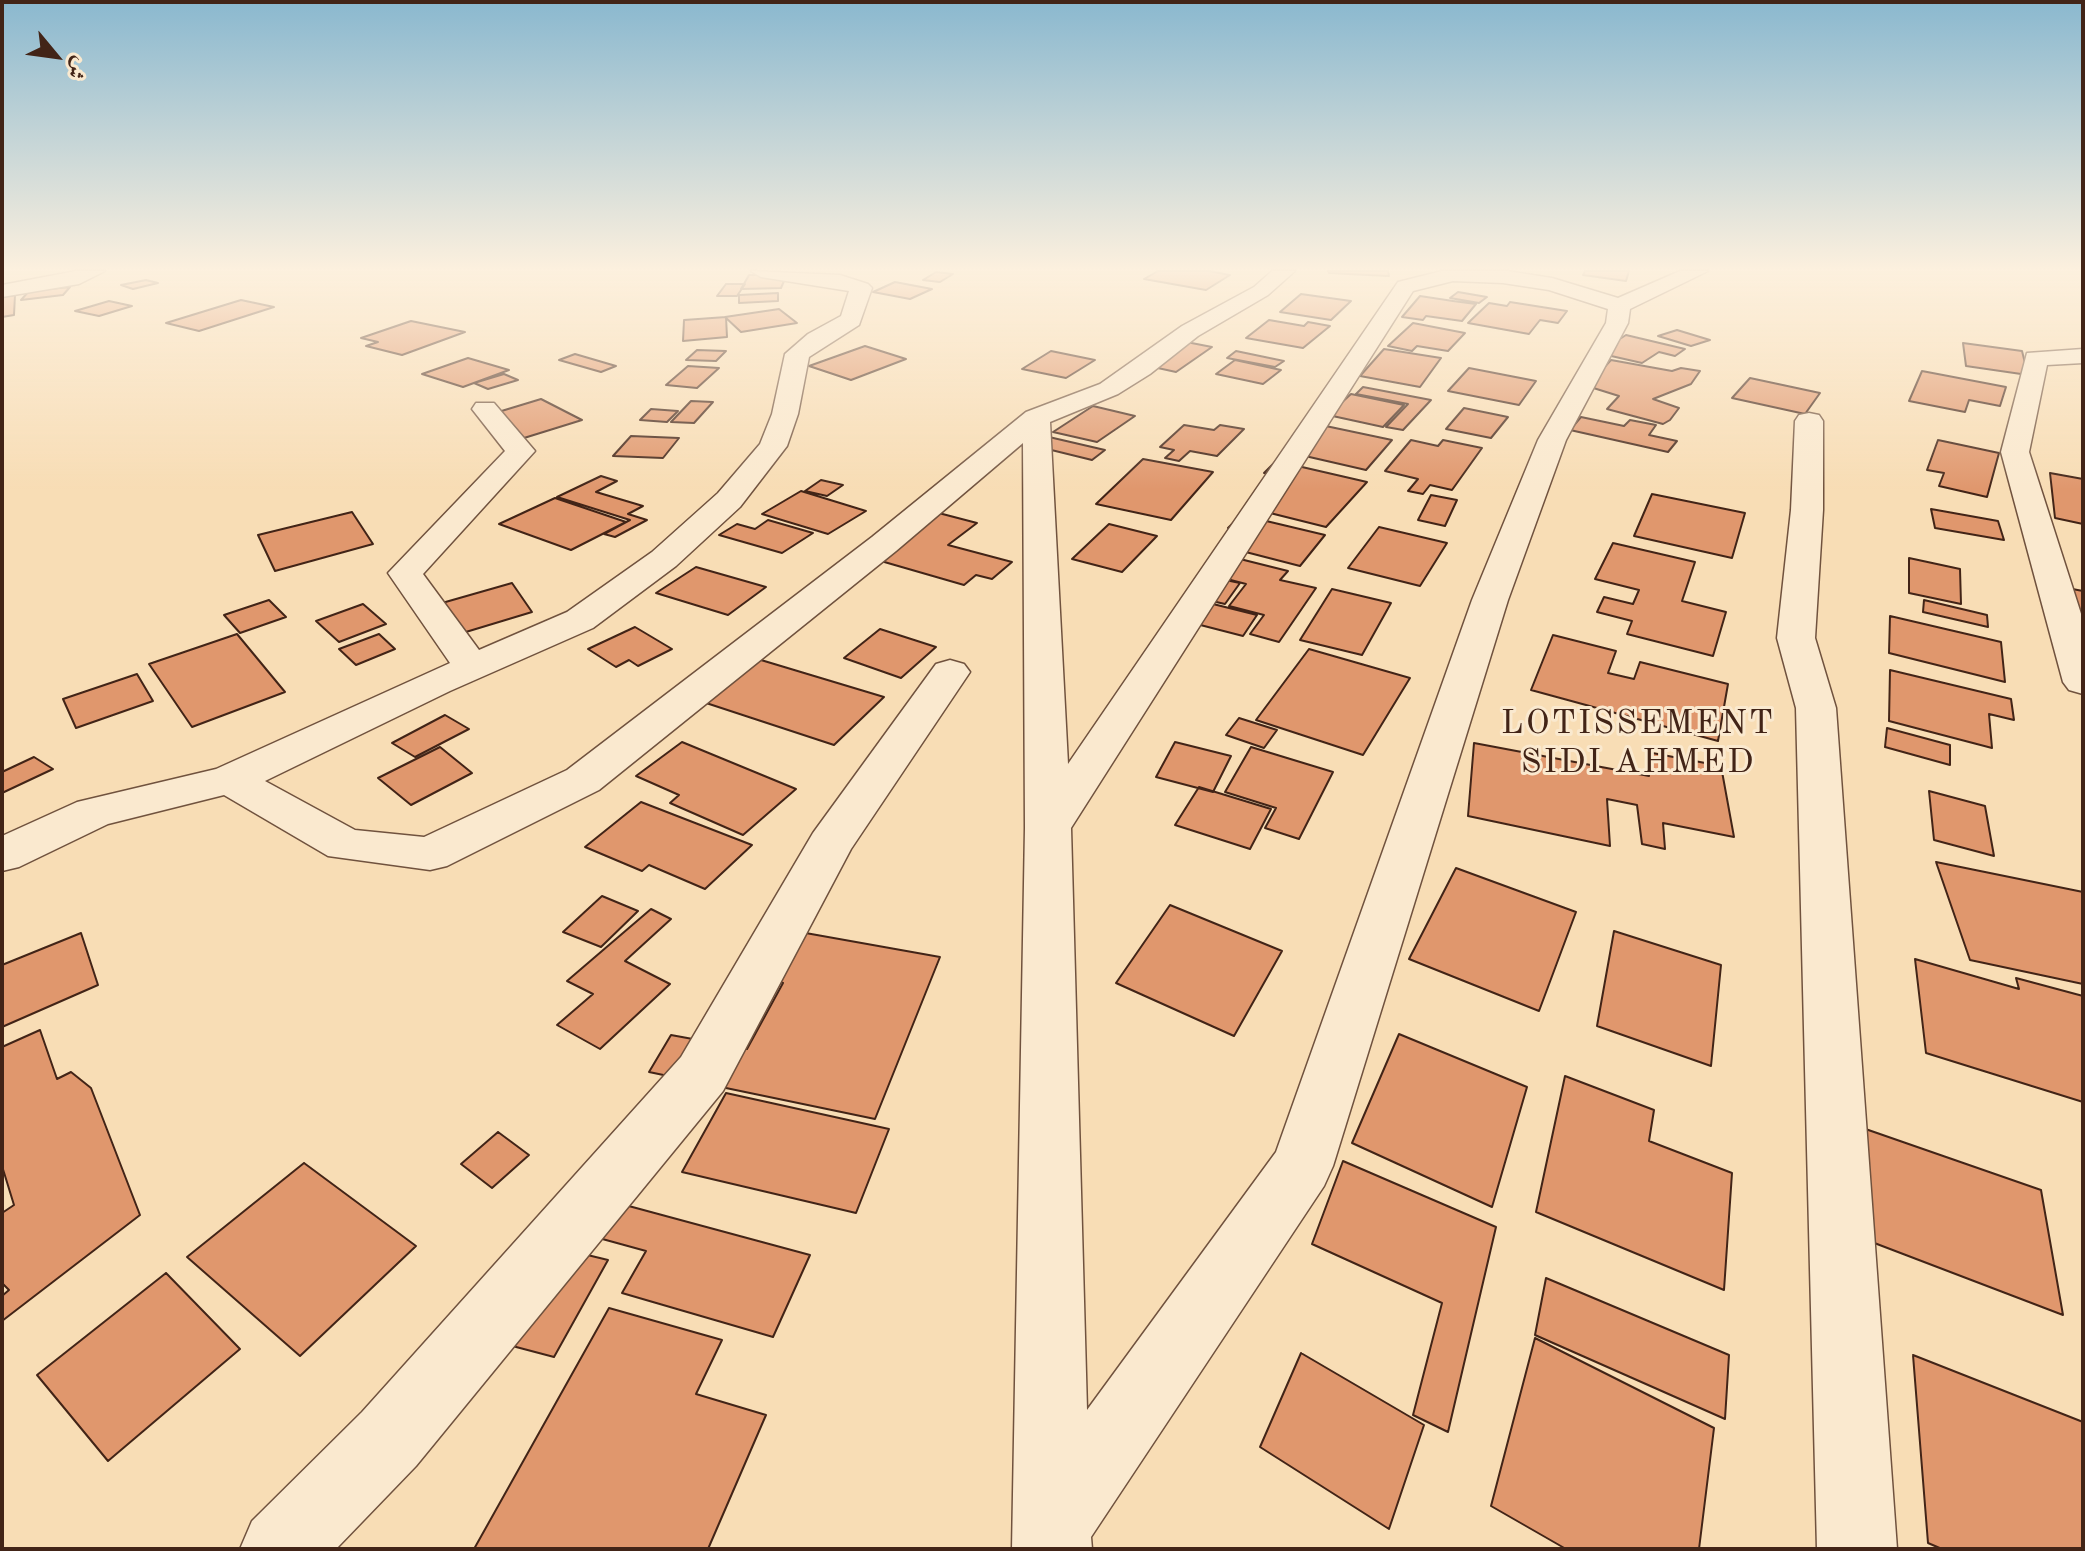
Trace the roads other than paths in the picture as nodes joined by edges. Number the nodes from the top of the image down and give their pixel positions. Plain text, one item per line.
1 (810, 343) edge
2 (1173, 343) edge
3 (1367, 343) edge
4 (1606, 343) edge
5 (2083, 356) edge
6 (485, 409) dead end
7 (1036, 418) junction
8 (1809, 421) dead end
9 (472, 667) junction
10 (950, 672) dead end
11 (2083, 682) edge
12 (230, 780) junction
13 (1048, 828) junction
14 (2, 855) edge
15 (1052, 1538) edge
16 (280, 1549) edge
17 (1857, 1549) edge

1 - 9 street
2 - 7 street
3 - 13 street
4 - 15 street
5 - 11 street
6 - 9 street
7 - 12 street
7 - 13 street
8 - 17 street
9 - 12 street
10 - 16 street
12 - 14 street
13 - 15 street

